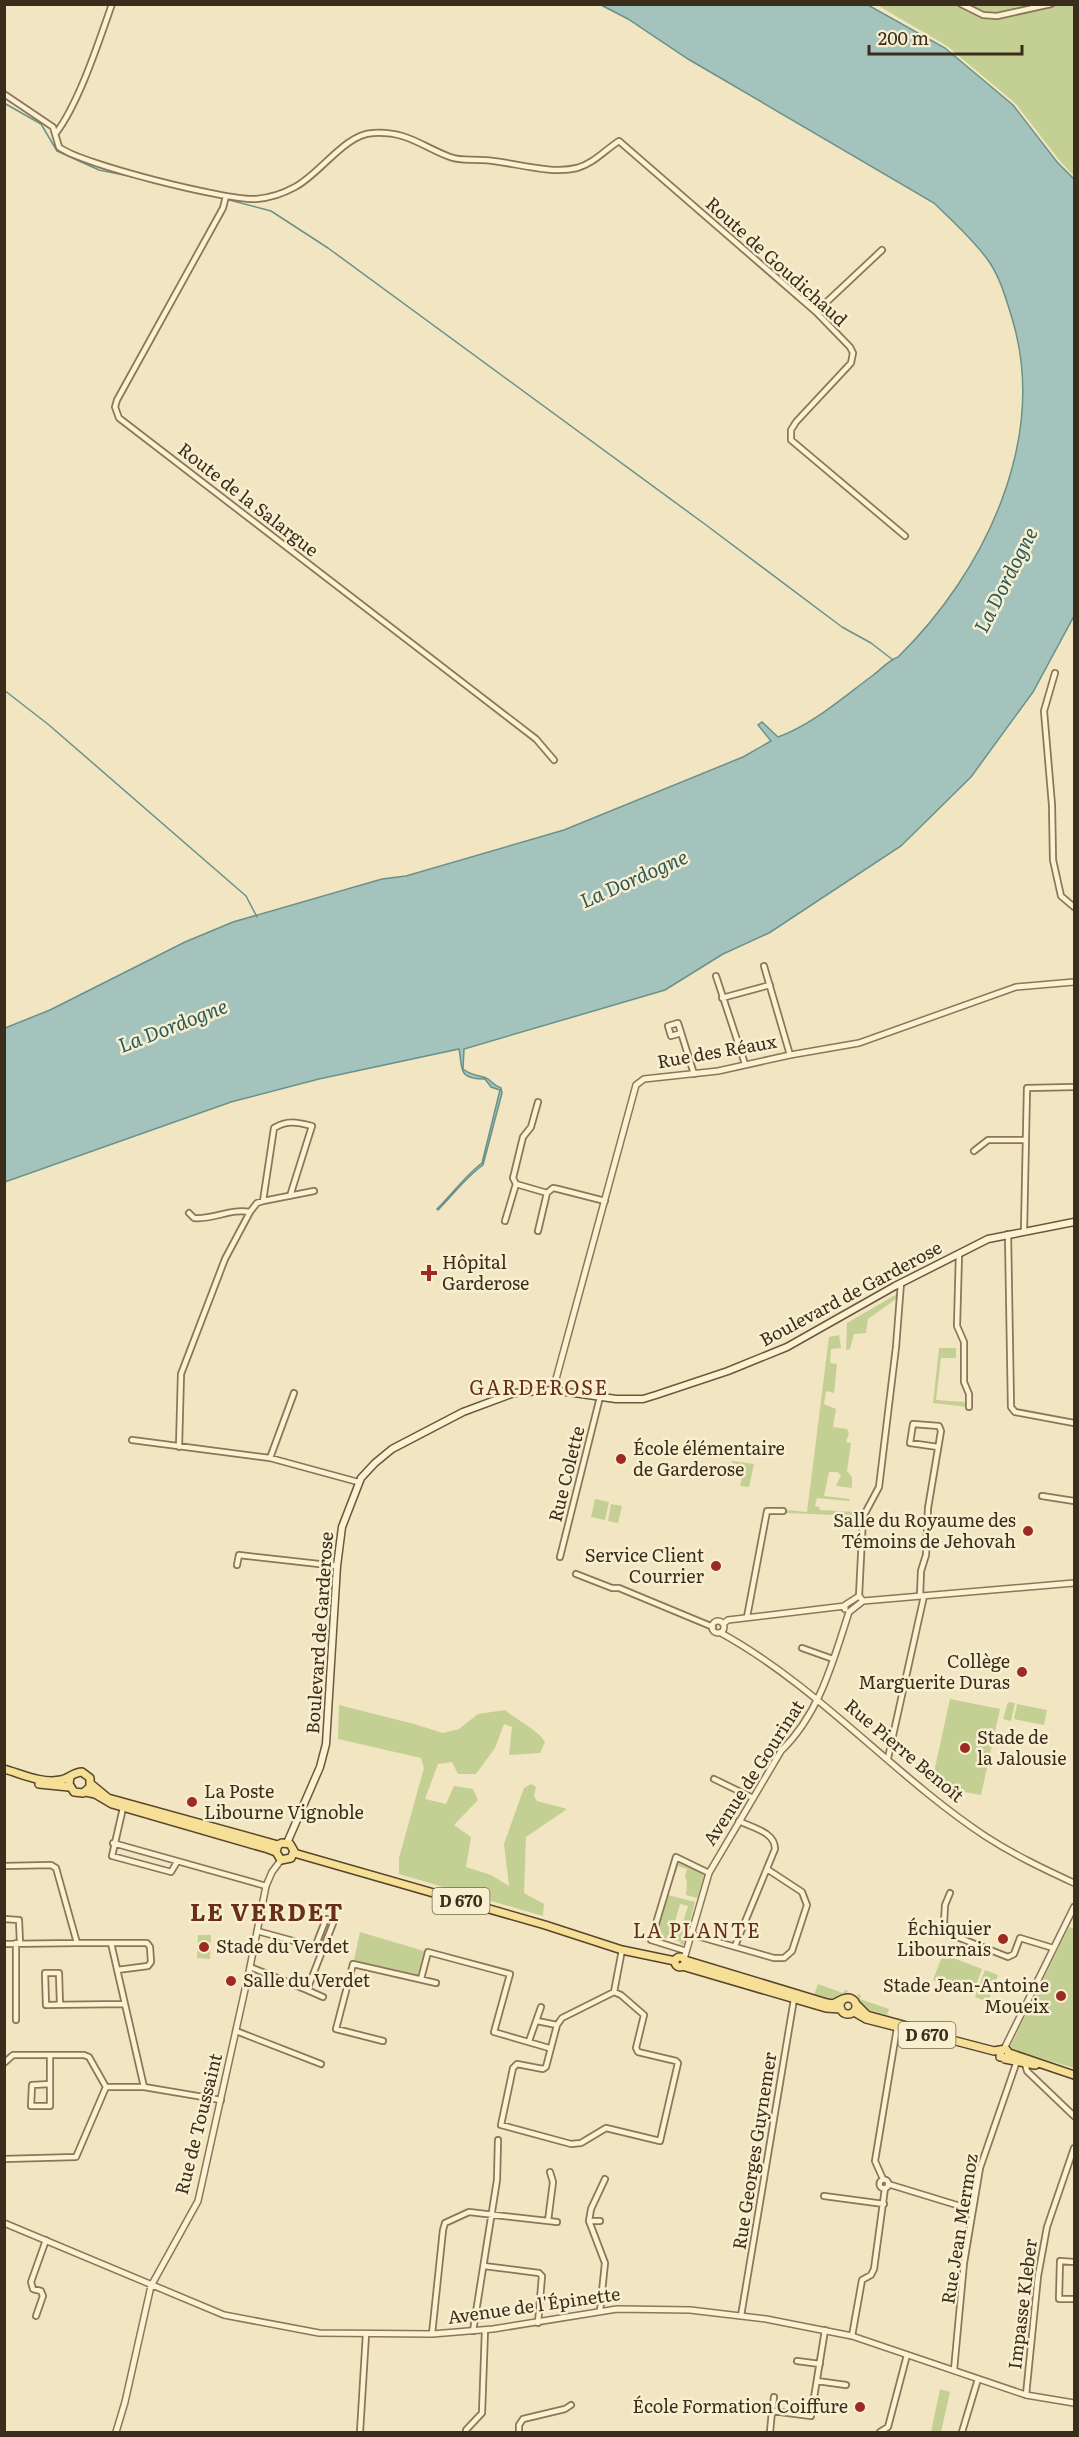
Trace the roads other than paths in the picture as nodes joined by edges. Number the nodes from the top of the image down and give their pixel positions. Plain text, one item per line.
1 (112, 4) edge
2 (961, 4) edge
3 (1051, 4) edge
4 (4, 94) edge
5 (56, 133) junction
6 (226, 196) junction
7 (882, 250) dead end
8 (816, 312) junction
9 (905, 536) dead end
10 (1055, 674) dead end
11 (554, 760) dead end
12 (1074, 907) edge
13 (764, 966) dead end
14 (716, 976) dead end
15 (1074, 982) edge
16 (770, 985) junction
17 (722, 998) junction
18 (681, 1033) dead end
19 (790, 1055) junction
20 (745, 1064) junction
21 (694, 1074) junction
22 (1074, 1087) edge
23 (538, 1102) dead end
24 (1026, 1140) junction
25 (974, 1151) dead end
26 (516, 1184) junction
27 (314, 1191) dead end
28 (547, 1193) junction
29 (291, 1196) junction
30 (263, 1201) junction
31 (605, 1201) junction
32 (250, 1212) junction
33 (189, 1213) dead end
34 (505, 1221) dead end
35 (1074, 1222) edge
36 (538, 1231) dead end
37 (1024, 1231) junction
38 (1008, 1234) junction
39 (959, 1254) junction
40 (901, 1283) junction
41 (553, 1390) junction
42 (294, 1392) dead end
43 (600, 1397) junction
44 (962, 1401) dead end
45 (969, 1401) junction
46 (969, 1407) dead end
47 (1074, 1423) edge
48 (132, 1440) dead end
49 (179, 1447) junction
50 (938, 1447) junction
51 (270, 1458) junction
52 (358, 1482) junction
53 (1042, 1496) dead end
54 (1074, 1501) edge
55 (783, 1511) dead end
56 (560, 1557) dead end
57 (237, 1565) dead end
58 (337, 1566) junction
59 (576, 1574) dead end
60 (1074, 1583) edge
61 (859, 1596) junction
62 (922, 1596) junction
63 (863, 1601) junction
64 (847, 1609) junction
65 (747, 1617) junction
66 (723, 1624) junction
67 (713, 1627) junction
68 (721, 1633) junction
69 (802, 1648) dead end
70 (833, 1659) junction
71 (819, 1700) junction
72 (888, 1758) junction
73 (4, 1769) edge
74 (4, 1774) edge
75 (70, 1777) junction
76 (714, 1779) dead end
77 (91, 1784) junction
78 (69, 1787) junction
79 (86, 1792) junction
80 (753, 1798) junction
81 (123, 1808) junction
82 (739, 1821) junction
83 (113, 1843) junction
84 (287, 1843) junction
85 (277, 1849) junction
86 (294, 1853) junction
87 (281, 1860) junction
88 (177, 1862) junction
89 (4, 1866) edge
90 (767, 1869) junction
91 (709, 1873) junction
92 (1074, 1883) edge
93 (266, 1886) junction
94 (950, 1893) dead end
95 (1074, 1907) edge
96 (4, 1919) edge
97 (1072, 1919) edge
98 (257, 1931) junction
99 (690, 1934) junction
100 (18, 1943) junction
101 (77, 1943) junction
102 (111, 1943) junction
103 (4, 1944) edge
104 (735, 1946) junction
105 (315, 1947) junction
106 (1053, 1948) junction
107 (323, 1949) junction
108 (622, 1950) junction
109 (682, 1959) junction
110 (250, 1967) junction
111 (117, 1970) junction
112 (421, 1979) junction
113 (436, 1983) dead end
114 (307, 1990) junction
115 (614, 1992) junction
116 (788, 1992) junction
117 (323, 1997) dead end
118 (794, 1999) junction
119 (843, 2000) junction
120 (124, 2004) junction
121 (60, 2005) junction
122 (541, 2007) dead end
123 (841, 2009) junction
124 (855, 2009) junction
125 (16, 2020) dead end
126 (537, 2020) junction
127 (556, 2025) junction
128 (897, 2028) junction
129 (236, 2031) junction
130 (383, 2041) dead end
131 (530, 2041) junction
132 (549, 2048) junction
133 (1004, 2053) junction
134 (50, 2055) junction
135 (4, 2063) edge
136 (1021, 2063) junction
137 (321, 2064) dead end
138 (1046, 2067) junction
139 (1074, 2075) edge
140 (50, 2085) junction
141 (106, 2087) junction
142 (144, 2087) junction
143 (221, 2100) junction
144 (1074, 2116) edge
145 (498, 2140) dead end
146 (1074, 2148) edge
147 (4, 2159) edge
148 (550, 2172) dead end
149 (605, 2179) dead end
150 (886, 2186) junction
151 (824, 2196) dead end
152 (884, 2204) junction
153 (973, 2210) junction
154 (493, 2214) junction
155 (548, 2221) junction
156 (589, 2221) junction
157 (600, 2221) dead end
158 (557, 2222) dead end
159 (4, 2223) edge
160 (46, 2240) junction
161 (1074, 2262) edge
162 (484, 2266) junction
163 (151, 2286) junction
164 (1074, 2299) edge
165 (600, 2311) junction
166 (36, 2316) dead end
167 (741, 2316) junction
168 (538, 2323) junction
169 (486, 2330) junction
170 (825, 2330) junction
171 (473, 2331) junction
172 (366, 2334) junction
173 (432, 2334) junction
174 (852, 2336) junction
175 (907, 2355) junction
176 (797, 2361) dead end
177 (819, 2364) junction
178 (954, 2370) junction
179 (978, 2379) junction
180 (817, 2381) junction
181 (846, 2385) dead end
182 (1026, 2395) junction
183 (774, 2397) dead end
184 (1074, 2403) edge
185 (571, 2405) dead end
186 (772, 2411) junction
187 (466, 2431) edge
188 (116, 2433) edge
189 (360, 2433) edge
190 (519, 2433) edge
191 (770, 2433) edge
192 (880, 2433) edge
193 (963, 2433) edge

1 - 5 street
2 - 3 street
4 - 5 street
5 - 6 street
6 - 8 street, Route de Goudichaud
6 - 11 street, Route de la Salargue
7 - 8 street
8 - 9 street, Route de Goudichaud
10 - 12 street
13 - 16 street
14 - 17 street
15 - 19 street, Rue des Réaux
16 - 17 street
16 - 19 street
17 - 20 street
18 - 21 street
19 - 20 street, Rue des Réaux
20 - 21 street, Rue des Réaux
21 - 31 street, Rue des Réaux
22 - 24 street
23 - 26 street
24 - 25 street
24 - 37 street
26 - 28 street
26 - 34 street
27 - 29 street
28 - 31 street
28 - 36 street
29 - 30 street
29 - 30 street
30 - 32 street
31 - 41 street, Rue des Réaux
32 - 33 street
32 - 49 street
35 - 37 main road, Boulevard de Garderose
37 - 38 main road, Boulevard de Garderose
38 - 39 main road, Boulevard de Garderose
38 - 47 street
39 - 40 main road, Boulevard de Garderose
39 - 45 street
40 - 43 main road, Boulevard de Garderose
40 - 61 street
41 - 43 main road, Boulevard de Garderose
41 - 52 main road, Boulevard de Garderose
42 - 51 street
43 - 56 street, Rue Colette
44 - 45 street
45 - 46 street
48 - 49 street
49 - 51 street
50 - 50 street
50 - 62 street
51 - 52 street
52 - 58 main road, Boulevard de Garderose
53 - 54 street
55 - 65 street
57 - 58 street
58 - 84 main road, Boulevard de Garderose
59 - 67 street
60 - 62 street
61 - 63 street
61 - 64 street
62 - 63 street
62 - 72 street
63 - 64 street
64 - 65 street
64 - 70 street, Avenue de Gourinat
65 - 66 street
66 - 67 street
66 - 68 street
67 - 68 street
68 - 71 street, Rue Pierre Benoît
69 - 70 street
70 - 71 street, Avenue de Gourinat
71 - 72 street, Rue Pierre Benoît
71 - 80 street, Avenue de Gourinat
72 - 92 street, Rue Pierre Benoît
73 - 75 main road
74 - 78 main road
75 - 77 main road
75 - 78 main road
76 - 80 street
77 - 79 main road
77 - 85 main road
78 - 79 main road
79 - 81 main road
80 - 82 street, Avenue de Gourinat
81 - 83 street
81 - 85 main road
82 - 90 street
82 - 91 street, Avenue de Gourinat
83 - 88 street
83 - 88 street
84 - 85 main road
84 - 86 main road
85 - 87 main road
86 - 87 main road
86 - 108 main road, D 670
87 - 93 street, Rue de Toussaint
88 - 93 street
89 - 101 street
90 - 104 street
90 - 104 street
91 - 99 street, Avenue de Gourinat
91 - 109 street
93 - 98 street, Rue de Toussaint
94 - 106 street
95 - 97 street
96 - 100 street
97 - 106 street
98 - 105 street
98 - 110 street, Rue de Toussaint
99 - 104 street
99 - 109 street, Avenue de Gourinat
100 - 101 street
100 - 103 street
100 - 125 street
101 - 102 street
102 - 111 street
102 - 111 street
105 - 107 street
105 - 107 street
106 - 133 street
107 - 114 street
108 - 109 main road, D 670
108 - 115 street
109 - 116 main road, D 670
109 - 118 main road, D 670
110 - 114 street
110 - 129 street, Rue de Toussaint
111 - 120 street
112 - 113 street
112 - 130 street
112 - 131 street
114 - 117 street
115 - 127 street
115 - 132 street
116 - 118 street
116 - 119 main road, D 670
118 - 123 main road, D 670
118 - 167 street, Rue Georges Guynemer
119 - 123 main road
119 - 124 main road
120 - 121 street
120 - 142 street
121 - 121 street
122 - 126 street
123 - 124 main road
124 - 128 main road, D 670
124 - 133 main road, D 670
126 - 127 street
126 - 131 street
127 - 132 street
128 - 133 main road, D 670
128 - 150 street
129 - 137 street
129 - 143 street, Rue de Toussaint
131 - 132 street
133 - 136 main road, D 670
133 - 138 main road, D 670
134 - 135 street
134 - 140 street
134 - 141 street
136 - 138 main road, D 670
136 - 144 street
136 - 153 street, Rue Jean Mermoz
138 - 139 main road, D 670
140 - 140 street
141 - 142 street
141 - 147 street
142 - 143 street
143 - 163 street, Rue de Toussaint
145 - 154 street
146 - 182 street, Impasse Kleber
148 - 155 street
149 - 156 street
150 - 152 street
150 - 153 street
151 - 152 street
152 - 174 street
153 - 178 street, Rue Jean Mermoz
154 - 155 street
154 - 162 street
154 - 173 street
155 - 158 street
156 - 157 street
156 - 165 street
159 - 160 street, Avenue de l'Épinette
160 - 163 street, Avenue de l'Épinette
160 - 166 street
161 - 164 street
162 - 168 street
162 - 171 street
163 - 172 street, Avenue de l'Épinette
163 - 188 street, Rue de Toussaint
165 - 167 street, Avenue de l'Épinette
165 - 168 street, Avenue de l'Épinette
167 - 170 street, Avenue de l'Épinette
168 - 169 street, Avenue de l'Épinette
169 - 171 street, Avenue de l'Épinette
169 - 187 street
170 - 174 street, Avenue de l'Épinette
170 - 177 street
171 - 173 street, Avenue de l'Épinette
172 - 173 street, Avenue de l'Épinette
172 - 189 street
174 - 175 street, Avenue de l'Épinette
175 - 178 street, Avenue de l'Épinette
175 - 192 street
176 - 177 street
177 - 180 street
178 - 179 street, Avenue de l'Épinette
179 - 182 street, Avenue de l'Épinette
179 - 193 street
180 - 181 street
180 - 186 street
182 - 184 street, Avenue de l'Épinette
183 - 186 street
185 - 190 street
186 - 191 street

